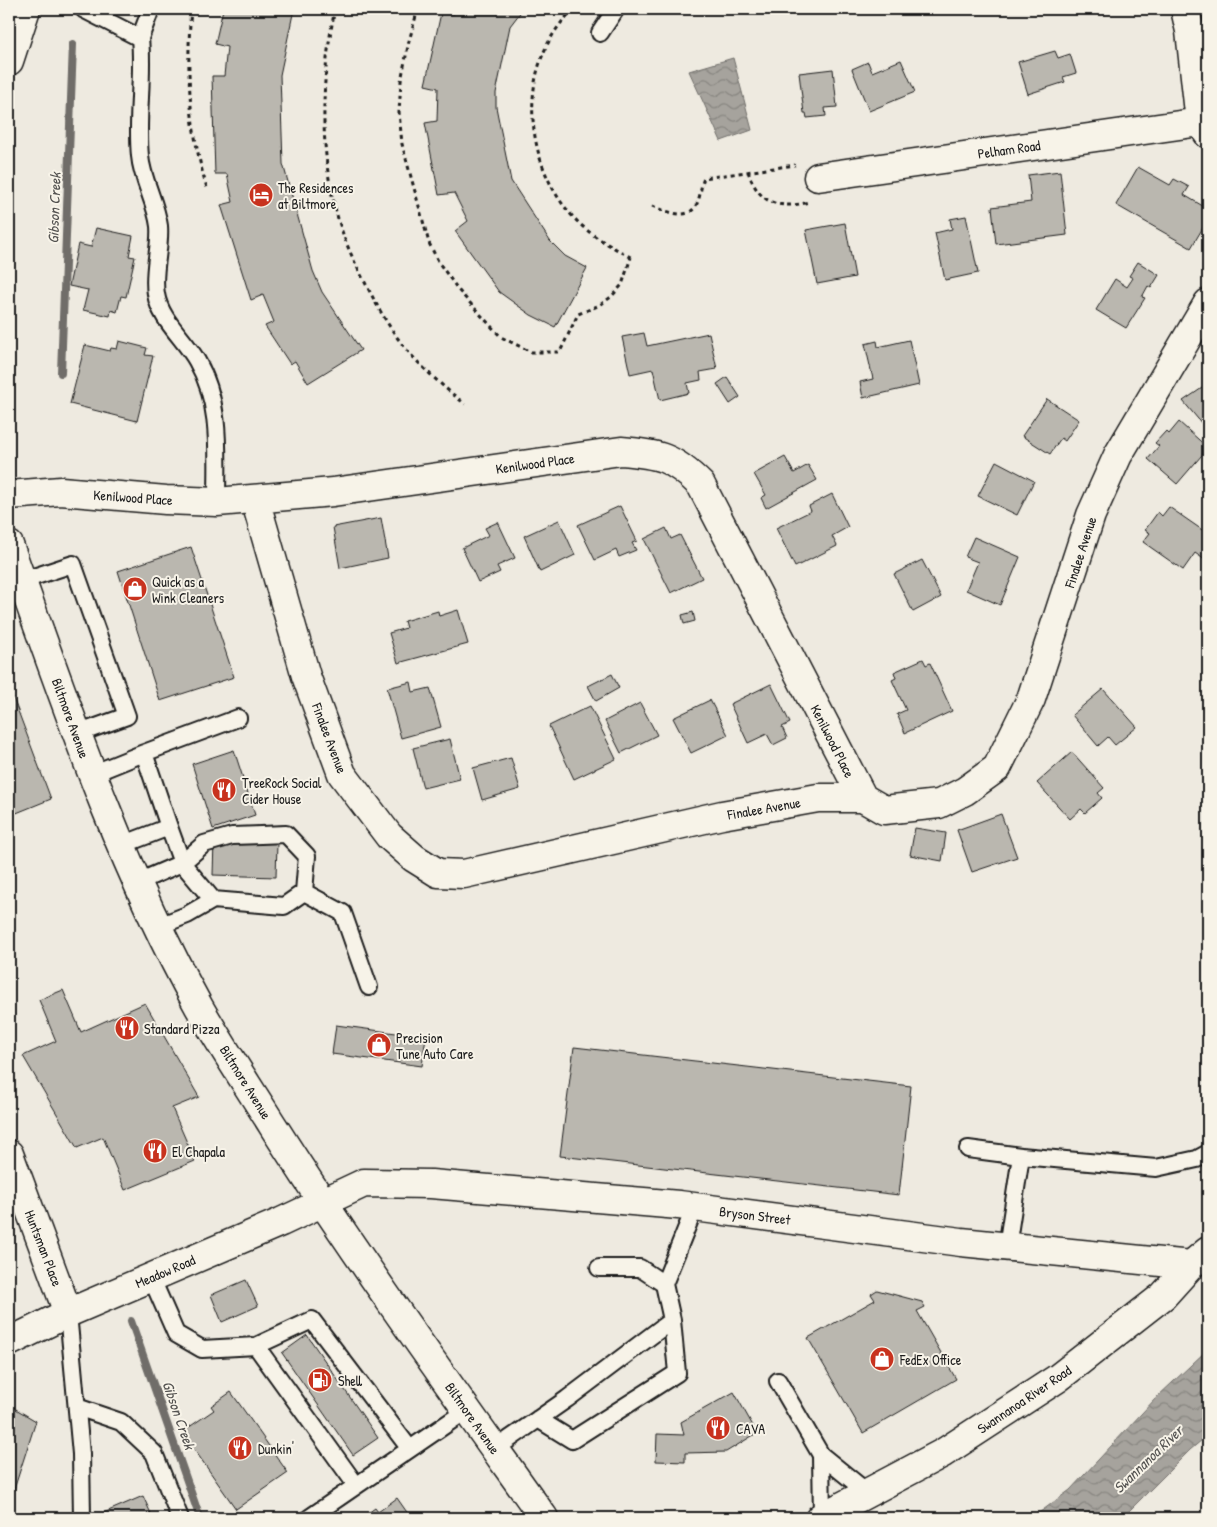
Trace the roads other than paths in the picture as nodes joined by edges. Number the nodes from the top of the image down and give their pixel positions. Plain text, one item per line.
1 (26, 9) edge
2 (83, 9) edge
3 (151, 9) edge
4 (616, 9) edge
5 (1185, 9) edge
6 (600, 33) dead end
7 (140, 38) junction
8 (9, 60) edge
9 (1205, 126) edge
10 (811, 181) road end
11 (1208, 303) edge
12 (9, 495) edge
13 (255, 499) junction
14 (217, 502) junction
15 (13, 560) edge
16 (238, 718) dead end
17 (76, 734) junction
18 (144, 753) junction
19 (92, 774) junction
20 (863, 798) junction
21 (169, 827) junction
22 (122, 845) junction
23 (182, 863) junction
24 (138, 882) junction
25 (304, 892) junction
26 (213, 900) junction
27 (159, 926) junction
28 (369, 987) dead end
29 (968, 1149) dead end
30 (1208, 1153) edge
31 (9, 1154) edge
32 (1021, 1156) junction
33 (323, 1203) junction
34 (695, 1207) junction
35 (1007, 1247) junction
36 (1199, 1258) edge
37 (599, 1268) dead end
38 (151, 1277) junction
39 (664, 1284) junction
40 (68, 1313) junction
41 (672, 1320) junction
42 (9, 1342) edge
43 (256, 1346) junction
44 (778, 1381) dead end
45 (77, 1407) junction
46 (467, 1410) junction
47 (538, 1419) junction
48 (410, 1449) junction
49 (495, 1449) junction
50 (821, 1455) junction
51 (356, 1485) junction
52 (868, 1493) junction
53 (82, 1518) edge
54 (180, 1518) edge
55 (309, 1518) edge
56 (544, 1518) edge
57 (821, 1518) edge

1 - 8 street
2 - 7 lane
3 - 7 lane
4 - 6 lane
5 - 9 street
7 - 14 lane
9 - 10 street, Pelham Road
11 - 20 street, Finalee Avenue
12 - 14 street, Kenilwood Place
13 - 14 street, Kenilwood Place
13 - 20 street, Kenilwood Place
13 - 20 street, Finalee Avenue
15 - 17 street, Biltmore Avenue
15 - 17 lane
16 - 18 lane
17 - 19 street, Biltmore Avenue
18 - 19 lane
18 - 21 lane
19 - 22 street, Biltmore Avenue
21 - 22 lane
21 - 23 lane
22 - 24 street, Biltmore Avenue
23 - 24 lane
23 - 25 lane
23 - 26 lane
24 - 27 street, Biltmore Avenue
25 - 26 lane
25 - 28 lane
26 - 27 lane
27 - 33 street, Biltmore Avenue
29 - 32 lane
30 - 32 lane
31 - 40 street, Huntsman Place
32 - 35 lane
33 - 34 street, Bryson Street
33 - 38 street, Meadow Road
33 - 46 street, Biltmore Avenue
34 - 35 street, Bryson Street
34 - 39 lane
35 - 36 street, Bryson Street
36 - 52 street, Swannanoa River Road
37 - 39 lane
38 - 40 street, Meadow Road
38 - 43 lane
39 - 41 lane
40 - 42 street, Meadow Road
40 - 45 lane
41 - 47 lane
41 - 47 lane
43 - 48 lane
43 - 51 lane
44 - 50 lane
45 - 53 lane
45 - 54 lane
46 - 48 lane
46 - 49 street, Biltmore Avenue
47 - 49 lane
48 - 51 lane
49 - 56 street, Biltmore Avenue
50 - 52 lane
50 - 57 lane
51 - 55 lane
52 - 57 street, Swannanoa River Road

